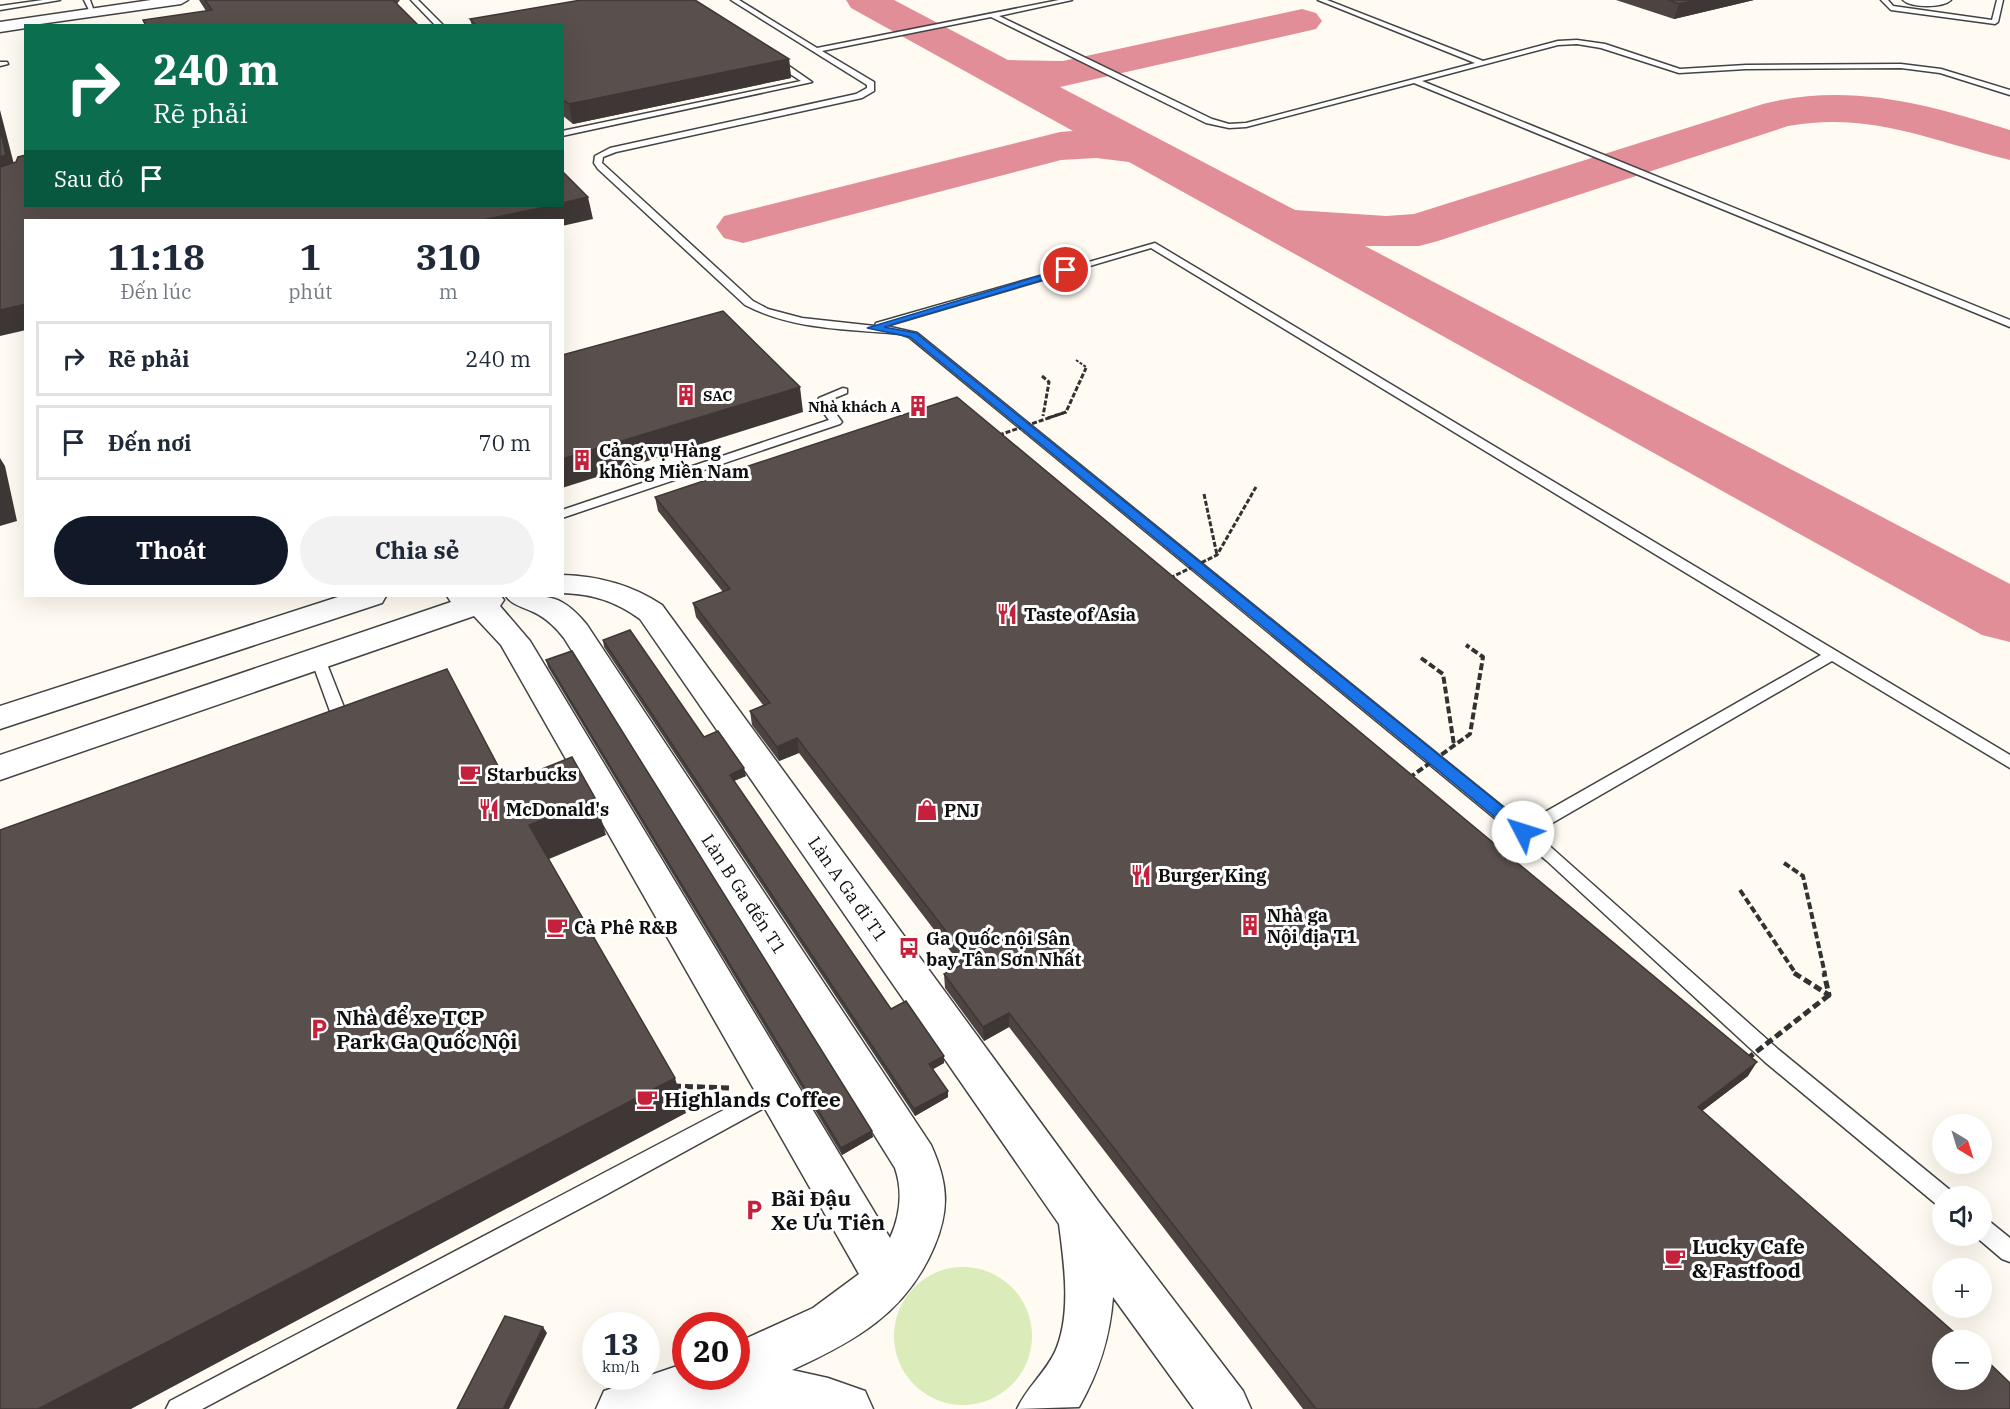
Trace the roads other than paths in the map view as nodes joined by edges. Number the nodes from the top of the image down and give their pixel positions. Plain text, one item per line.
1 (57, 0) edge
2 (178, 0) edge
3 (414, 0) edge
4 (734, 0) edge
5 (1069, 0) edge
6 (1321, 0) edge
7 (1884, 0) edge
8 (1910, 0) edge
9 (1944, 0) edge
10 (2000, 0) edge
11 (90, 7) edge
12 (0, 8) edge
13 (992, 15) junction
14 (439, 24) edge
15 (0, 27) edge
16 (761, 50) edge
17 (816, 50) junction
18 (1483, 63) junction
19 (1415, 81) junction
20 (2010, 93) edge
21 (564, 134) edge
22 (2010, 324) edge
23 (872, 328) junction
24 (843, 391) dead end
25 (564, 513) edge
26 (578, 585) edge
27 (368, 597) edge
28 (491, 597) edge
29 (1832, 655) junction
30 (318, 659) junction
31 (0, 718) edge
32 (335, 739) edge
33 (2010, 762) edge
34 (0, 768) edge
35 (1523, 832) junction
36 (778, 1090) junction
37 (1932, 1188) edge
38 (1082, 1217) junction
39 (1992, 1237) edge
40 (2010, 1252) edge
41 (889, 1280) junction
42 (750, 1362) edge
43 (750, 1389) edge
44 (677, 1390) edge
45 (178, 1409) edge
46 (622, 1409) edge
47 (847, 1409) edge
48 (1043, 1409) edge
49 (1225, 1409) edge

1 - 12 lane
2 - 11 street
3 - 14 lane
4 - 17 lane
5 - 13 lane
6 - 18 lane
7 - 10 lane
8 - 9 street
11 - 15 street
13 - 17 lane
13 - 19 lane
16 - 21 lane
17 - 23 lane
18 - 19 lane
18 - 20 lane
19 - 22 lane
23 - 29 lane
23 - 35 lane
24 - 25 lane
26 - 38 street, Làn A Ga đi T1
27 - 31 street
28 - 30 street
28 - 36 street
28 - 41 street, Làn B Ga đến T1
29 - 33 lane
29 - 35 lane
30 - 32 lane
30 - 34 street
35 - 37 lane
36 - 41 street
36 - 45 lane
38 - 48 street
38 - 49 street, Làn A Ga đi T1
39 - 40 lane
41 - 42 street, Làn B Ga đến T1
43 - 47 street
44 - 46 street

